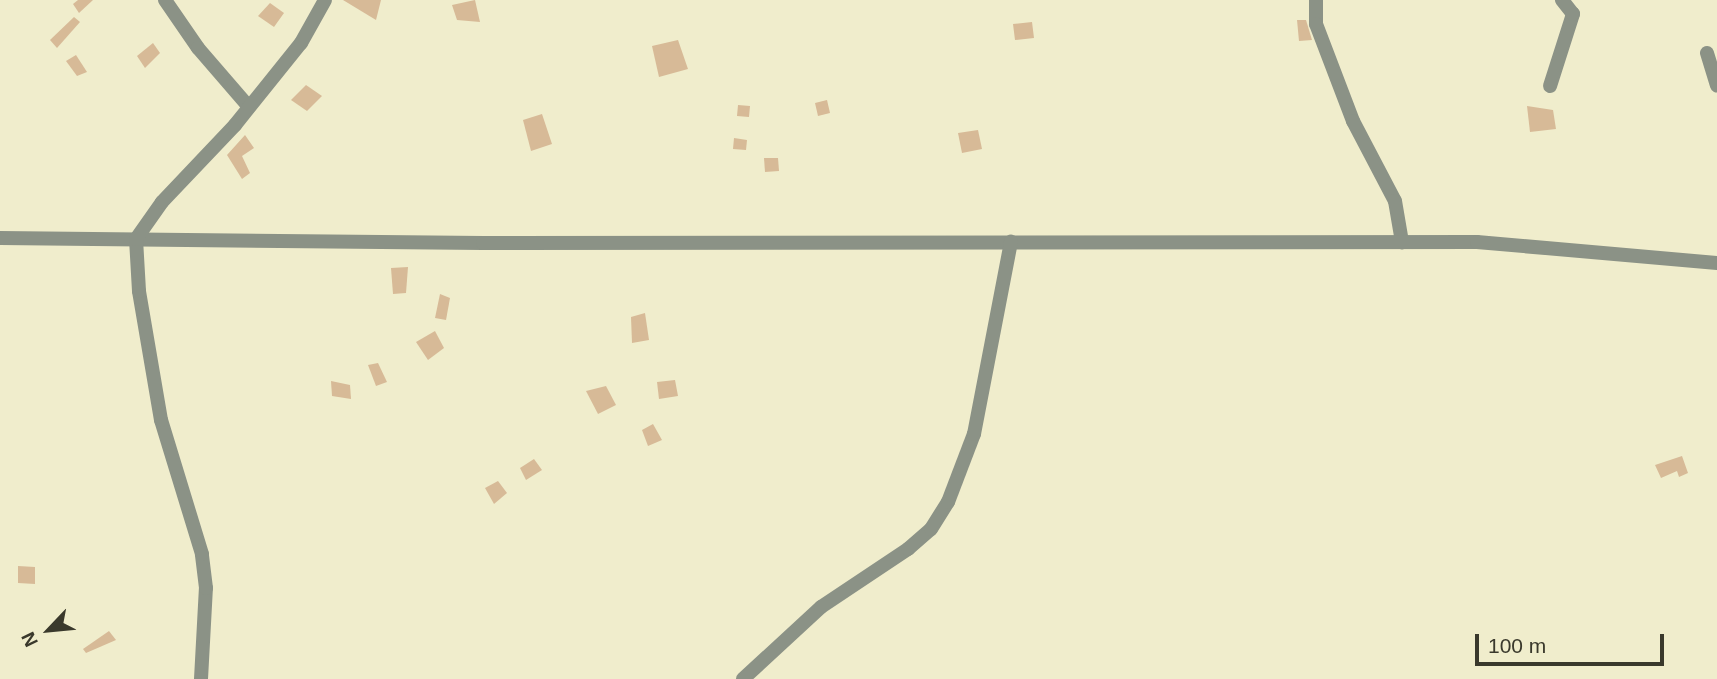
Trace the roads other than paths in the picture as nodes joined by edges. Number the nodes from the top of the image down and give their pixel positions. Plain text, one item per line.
1 (165, 0) edge
2 (325, 0) edge
3 (1316, 0) edge
4 (1562, 0) edge
5 (1707, 53) dead end
6 (1550, 86) dead end
7 (1717, 86) edge
8 (249, 107) junction
9 (0, 238) edge
10 (136, 239) junction
11 (1011, 242) junction
12 (1402, 242) junction
13 (1717, 263) edge
14 (201, 679) edge
15 (743, 679) edge

1 - 8 street
2 - 8 street
3 - 12 street
4 - 6 street
5 - 7 street
8 - 10 street
9 - 10 street
10 - 11 street
10 - 14 street
11 - 12 street
11 - 15 street
12 - 13 street

